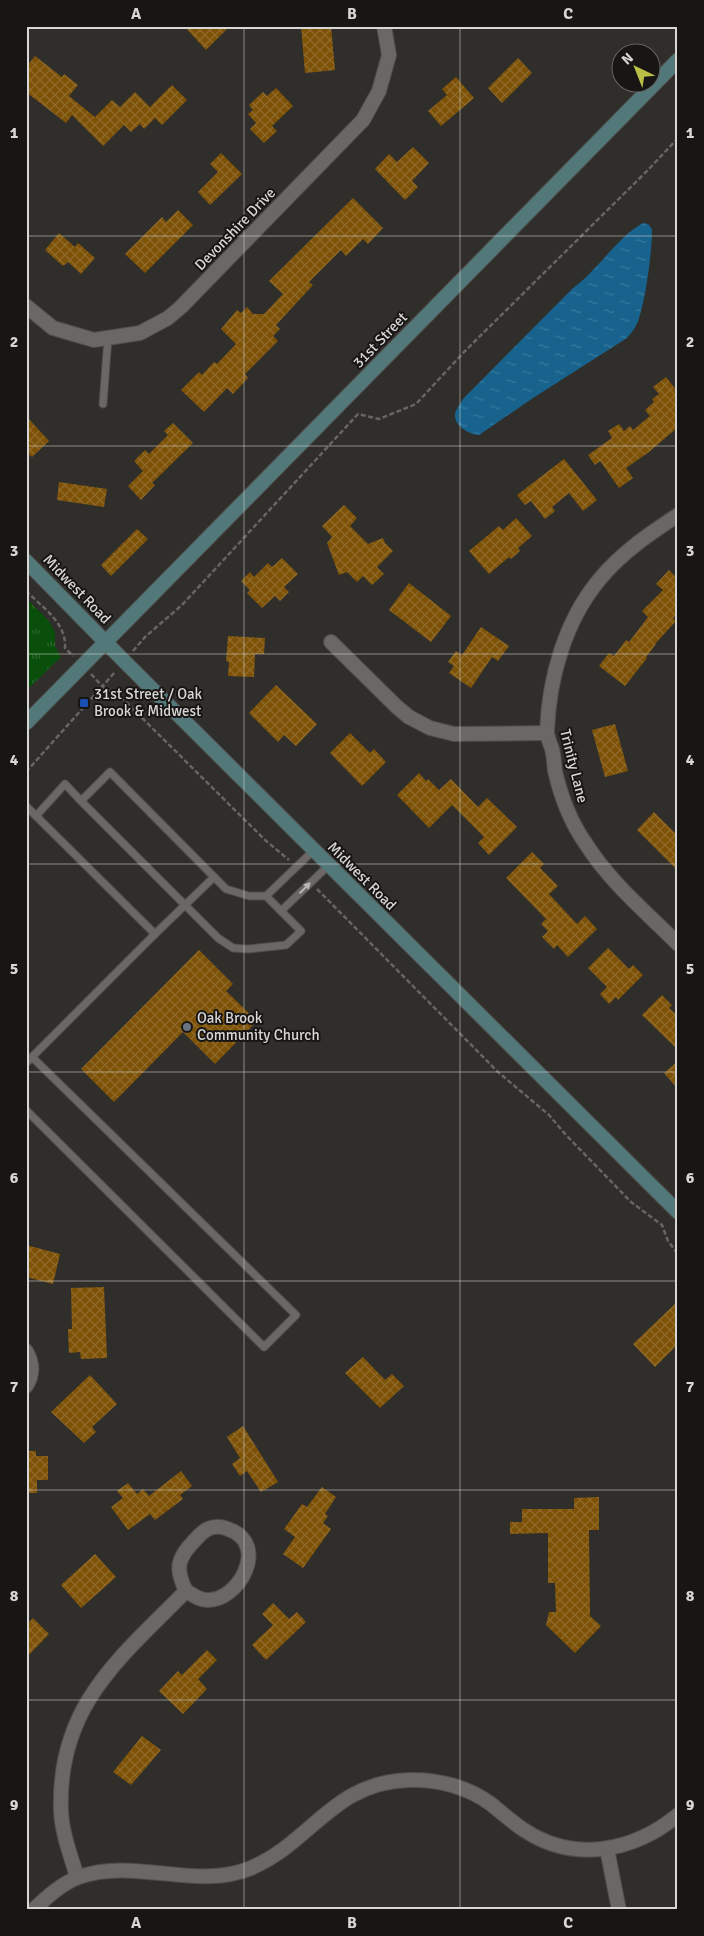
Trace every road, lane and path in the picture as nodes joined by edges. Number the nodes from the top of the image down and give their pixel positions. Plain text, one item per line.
1 (386, 26) edge
2 (678, 60) edge
3 (678, 138) edge
4 (26, 306) edge
5 (108, 338) junction
6 (103, 404) dead end
7 (678, 515) edge
8 (26, 561) edge
9 (26, 591) edge
10 (145, 637) dead end
11 (106, 642) junction
12 (331, 642) dead end
13 (65, 648) dead end
14 (26, 723) edge
15 (547, 733) junction
16 (26, 772) edge
17 (82, 801) junction
18 (26, 806) edge
19 (36, 816) junction
20 (314, 850) junction
21 (329, 865) junction
22 (296, 867) junction
23 (214, 877) junction
24 (311, 882) junction
25 (266, 896) junction
26 (186, 906) junction
27 (281, 911) junction
28 (155, 934) junction
29 (678, 944) edge
30 (32, 1057) junction
31 (26, 1063) edge
32 (26, 1110) edge
33 (678, 1212) edge
34 (678, 1254) edge
35 (26, 1351) edge
36 (26, 1386) edge
37 (186, 1591) junction
38 (678, 1816) edge
39 (607, 1849) junction
40 (77, 1878) junction
41 (33, 1910) edge
42 (619, 1910) edge

1 - 5 street, Devonshire Drive
2 - 11 main road, 31st Street
3 - 10 path
4 - 5 street, Devonshire Drive
5 - 6 lane
7 - 15 street, Trinity Lane
8 - 11 main road, Midwest Road
9 - 13 path
11 - 14 main road, 31st Street
11 - 20 main road, Midwest Road
12 - 15 street
15 - 29 street, Trinity Lane
16 - 22 path
17 - 19 lane
17 - 23 lane
17 - 26 lane
18 - 19 lane
19 - 28 lane
20 - 21 main road, Midwest Road
20 - 22 lane
21 - 24 lane
21 - 33 main road, Midwest Road
22 - 25 lane
23 - 25 lane
23 - 26 lane
27 -> 24 lane
24 - 34 path
25 - 27 lane
26 - 27 lane
26 - 28 lane
28 - 30 lane
30 - 31 lane
30 - 32 lane
35 - 36 street
37 - 37 street
37 - 40 street
38 - 39 street
39 - 40 street
39 - 42 street
40 - 41 street

